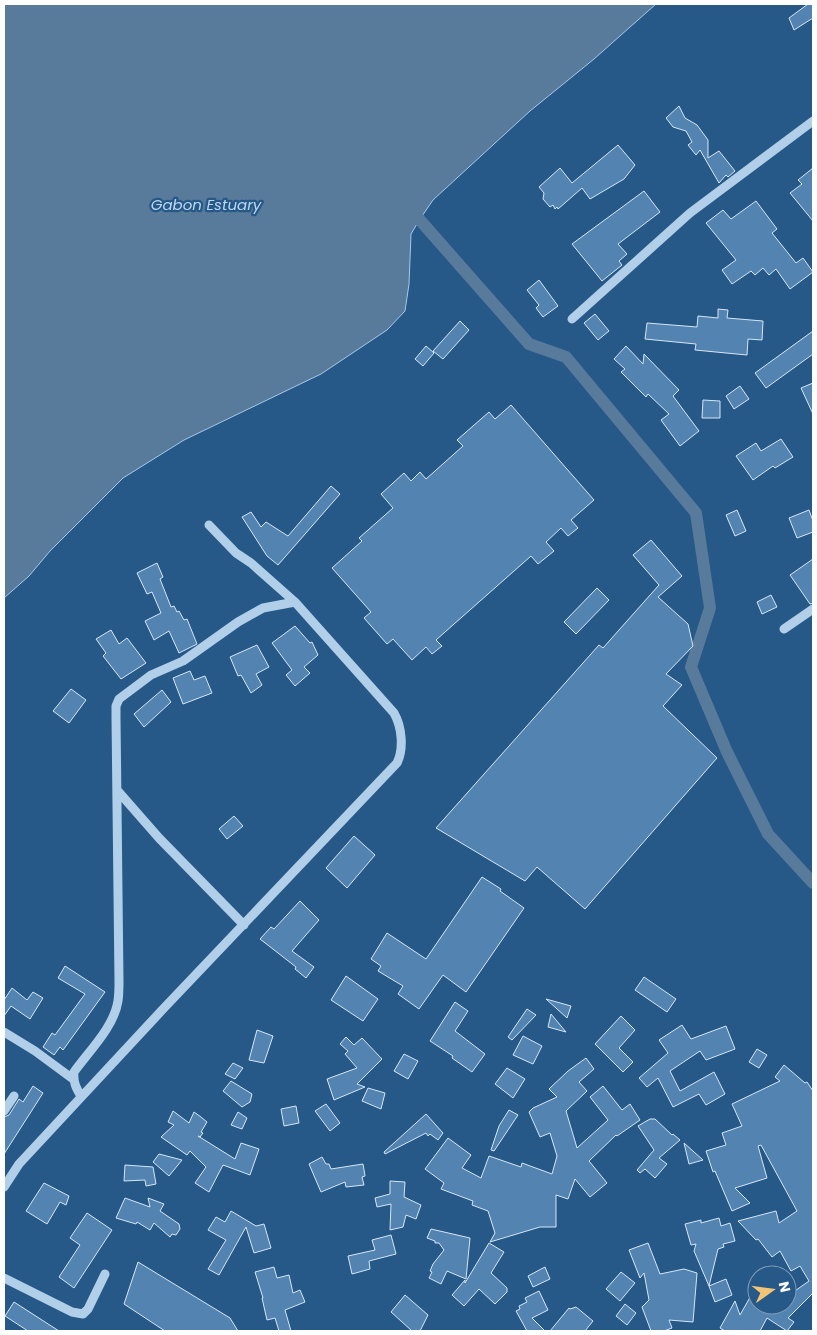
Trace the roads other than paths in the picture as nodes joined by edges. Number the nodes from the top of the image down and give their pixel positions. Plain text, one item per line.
1 (813, 121) edge
2 (572, 319) dead end
3 (209, 525) dead end
4 (295, 602) junction
5 (813, 609) edge
6 (784, 629) dead end
7 (117, 790) junction
8 (244, 925) junction
9 (4, 1032) edge
10 (73, 1079) junction
11 (14, 1096) dead end
12 (81, 1096) junction
13 (4, 1112) edge
14 (4, 1187) edge
15 (105, 1274) dead end
16 (4, 1278) edge

1 - 2 street
3 - 4 street
4 - 7 street
4 - 8 street
5 - 6 street
7 - 8 street
7 - 10 street
8 - 12 street
9 - 10 street
10 - 12 street
11 - 13 street
12 - 14 street
15 - 16 street

